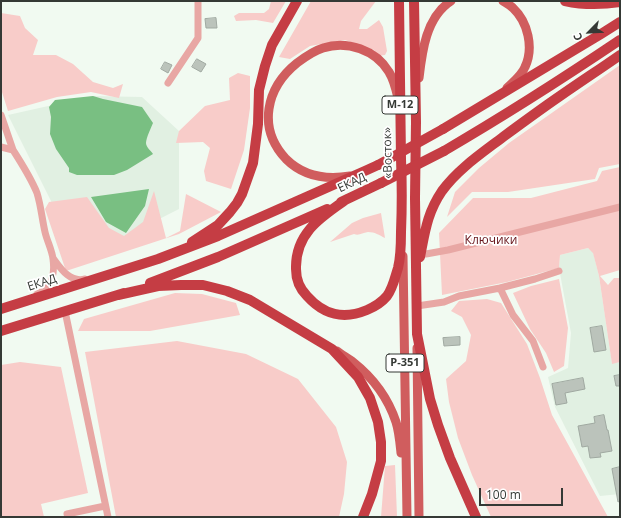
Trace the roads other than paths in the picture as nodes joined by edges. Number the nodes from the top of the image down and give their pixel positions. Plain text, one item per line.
1 (198, 1) edge
2 (297, 1) edge
3 (399, 1) edge
4 (414, 1) edge
5 (451, 1) edge
6 (503, 1) edge
7 (564, 1) edge
8 (620, 2) edge
9 (620, 22) edge
10 (620, 40) edge
11 (620, 55) edge
12 (168, 83) dead end
13 (497, 98) junction
14 (1, 115) edge
15 (416, 122) junction
16 (400, 130) junction
17 (1, 147) edge
18 (13, 150) junction
19 (367, 170) junction
20 (347, 199) junction
21 (620, 207) edge
22 (402, 208) junction
23 (418, 254) junction
24 (53, 258) junction
25 (158, 259) junction
26 (126, 269) junction
27 (559, 270) dead end
28 (500, 288) junction
29 (118, 295) junction
30 (417, 306) junction
31 (1, 309) edge
32 (70, 310) junction
33 (1, 331) edge
34 (417, 334) junction
35 (332, 348) junction
36 (543, 366) dead end
37 (406, 480) junction
38 (105, 506) junction
39 (67, 514) dead end
40 (108, 517) edge
41 (363, 517) edge
42 (407, 517) edge
43 (419, 517) edge
44 (476, 517) edge

1 - 12 street
2 - 25 highway
3 - 16 highway, «Восток» / М-12
4 - 15 highway
5 - 15 main road
6 - 13 main road
7 - 8 highway
9 - 13 highway
10 - 20 highway, ЕКАД, bridge
11 - 23 highway
13 - 19 highway, ЕКАД, bridge
14 - 18 street
15 - 23 highway
16 - 19 main road
16 - 22 highway, «Восток» / М-12
17 - 18 street
18 - 24 street
19 - 25 highway, ЕКАД
20 - 22 highway, «Восток»
20 - 29 highway, ЕКАД
21 - 23 street
22 - 37 main road, Р-351
23 - 30 highway, Р-351
24 - 26 street
24 - 31 street
25 - 26 highway, ЕКАД
26 - 31 highway, ЕКАД
27 - 28 street
28 - 30 street
28 - 36 street
29 - 32 highway, ЕКАД
29 - 35 highway
30 - 34 highway, Р-351
32 - 33 highway, ЕКАД
32 - 38 street
34 - 43 main road, Р-351
34 - 44 highway
35 - 37 main road
35 - 41 highway
37 - 42 main road, Р-351
38 - 39 street
38 - 40 street

